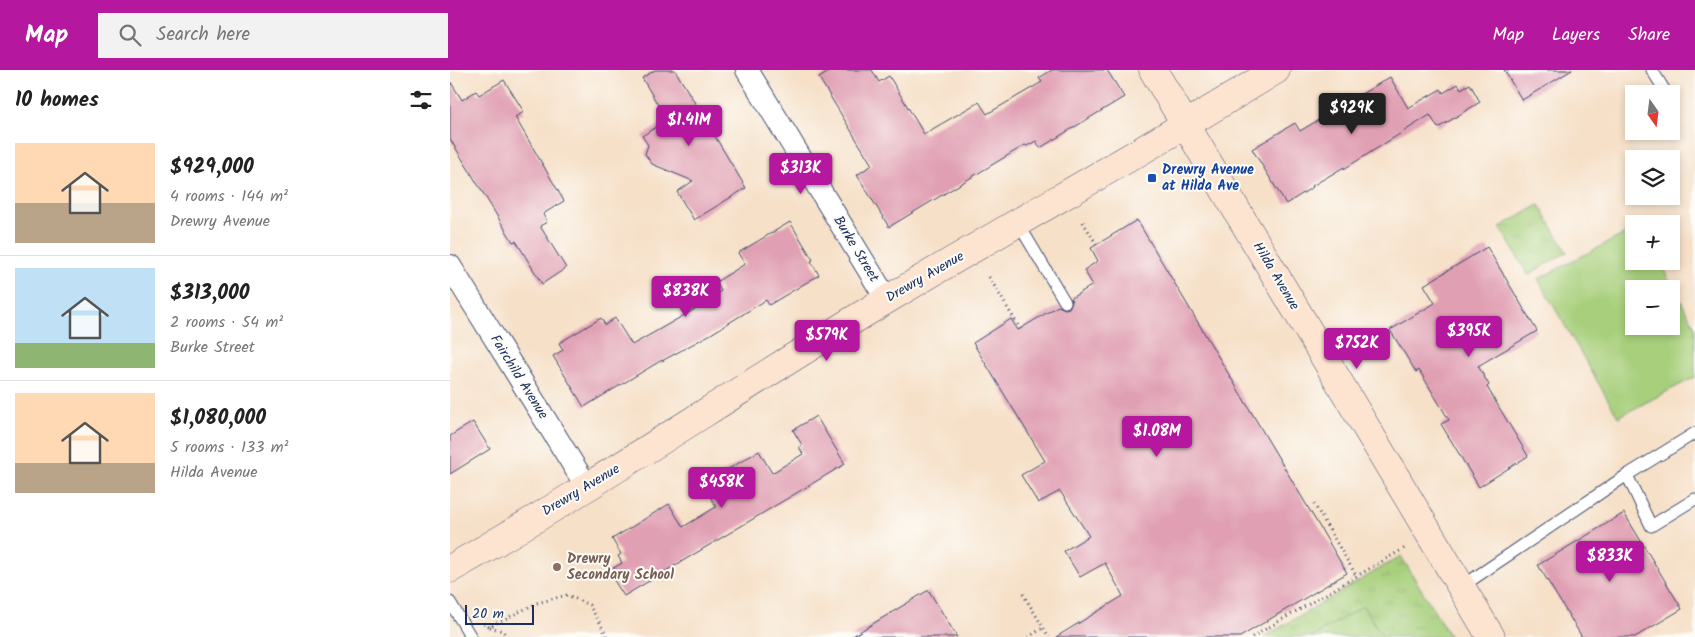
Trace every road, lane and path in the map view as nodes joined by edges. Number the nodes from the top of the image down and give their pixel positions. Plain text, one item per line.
1 (747, 70) edge
2 (1153, 70) edge
3 (1276, 70) edge
4 (1652, 70) edge
5 (1661, 85) edge
6 (1186, 124) junction
7 (1083, 222) dead end
8 (1018, 223) junction
9 (1097, 245) dead end
10 (450, 266) edge
11 (989, 277) dead end
12 (886, 300) junction
13 (1065, 302) dead end
14 (1022, 332) dead end
15 (1695, 433) edge
16 (1627, 475) junction
17 (588, 487) junction
18 (1695, 499) edge
19 (1314, 504) dead end
20 (1405, 548) dead end
21 (450, 569) edge
22 (1356, 577) junction
23 (1461, 587) junction
24 (1023, 594) dead end
25 (450, 602) edge
26 (477, 618) dead end
27 (489, 627) junction
28 (1044, 628) junction
29 (471, 637) edge
30 (507, 637) edge
31 (607, 637) edge
32 (1028, 637) edge
33 (1049, 637) edge
34 (1252, 637) edge
35 (1491, 637) edge

1 - 12 street, Burke Street
2 - 6 street, Hilda Avenue
3 - 6 street, Drewry Avenue
4 - 5 lane
6 - 8 street, Drewry Avenue
6 - 23 street, Hilda Avenue
7 - 9 path
8 - 12 street, Drewry Avenue
8 - 13 lane
10 - 17 street, Fairchild Avenue
11 - 14 path
12 - 17 street, Drewry Avenue
15 - 16 lane
16 - 18 lane
16 - 23 lane
17 - 21 street, Drewry Avenue
19 - 22 path
20 - 22 path
22 - 34 path
23 - 35 street, Hilda Avenue
24 - 28 path
25 - 29 lane
26 - 27 path
27 - 30 path
27 - 31 path
28 - 32 path
28 - 33 path

